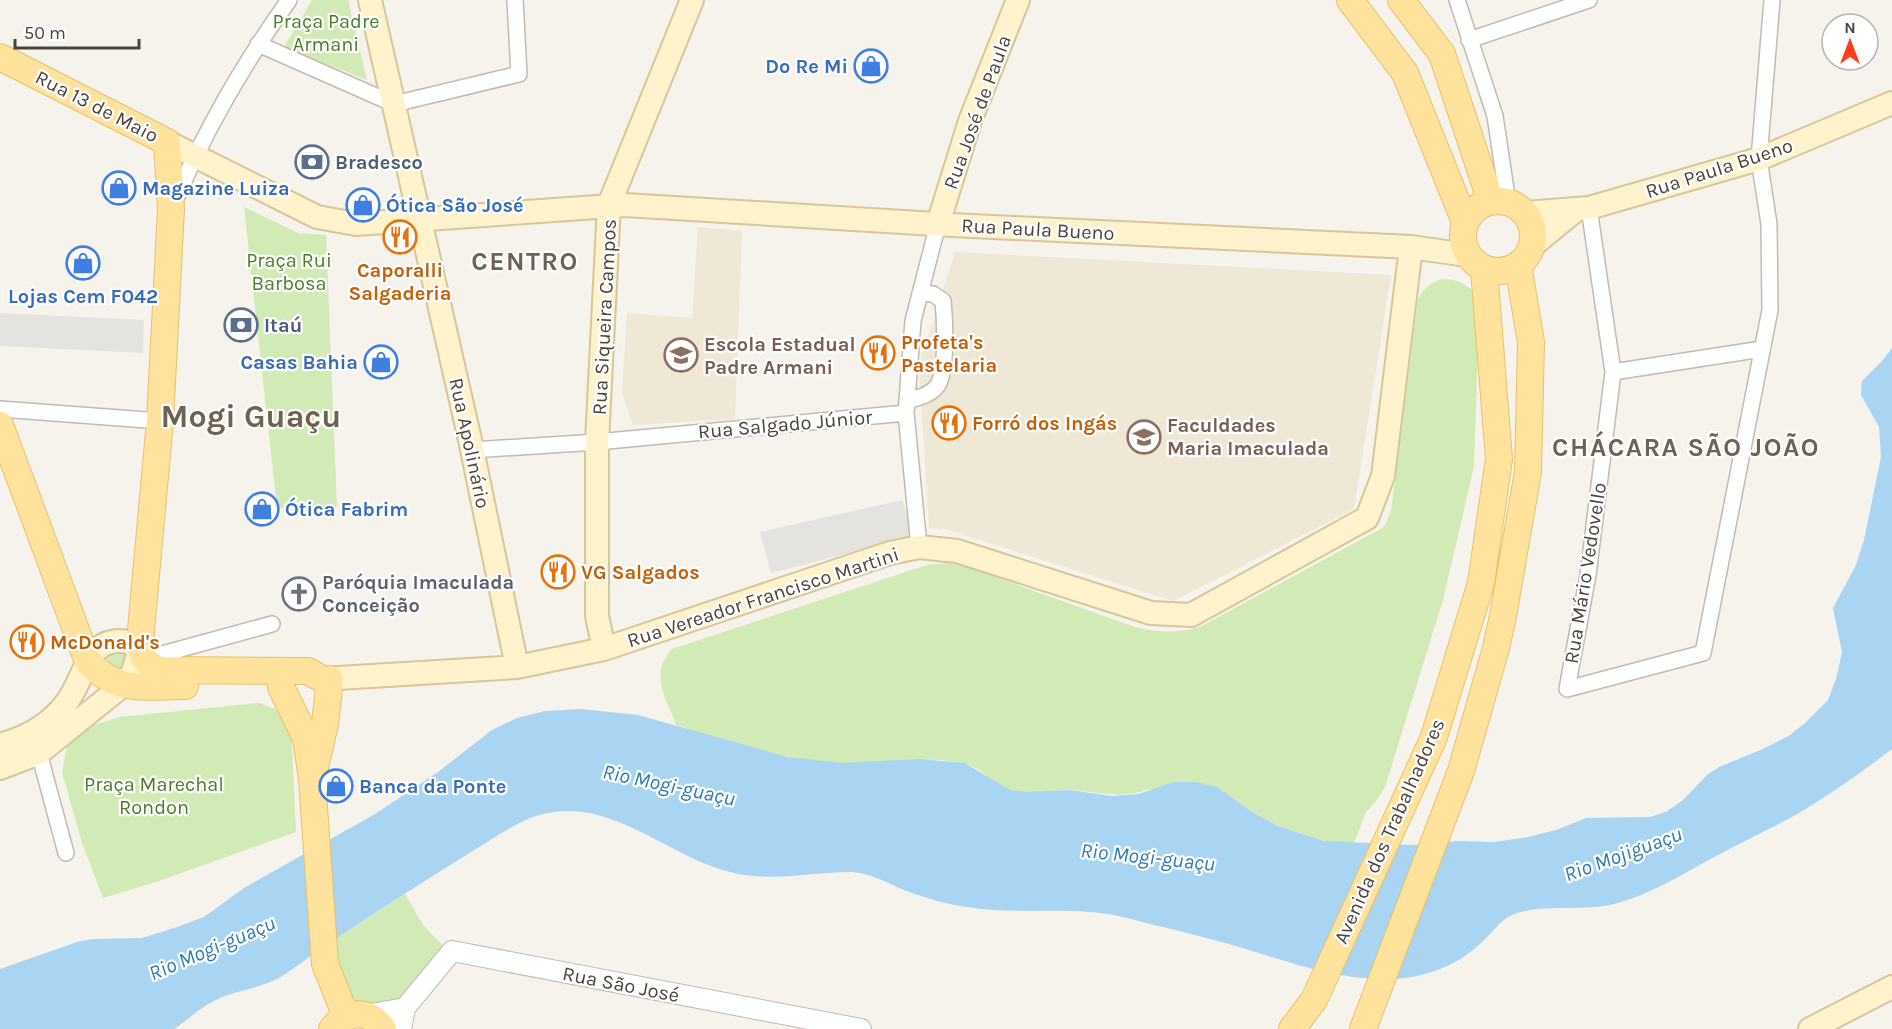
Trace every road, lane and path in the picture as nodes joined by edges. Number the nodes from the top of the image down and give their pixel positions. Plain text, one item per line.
1 (289, 0) edge
2 (370, 0) edge
3 (515, 0) edge
4 (692, 0) edge
5 (1018, 0) edge
6 (1350, 0) edge
7 (1401, 0) edge
8 (1457, 0) edge
9 (1589, 0) edge
10 (1772, 0) edge
11 (1469, 40) junction
12 (258, 44) junction
13 (0, 57) edge
14 (1892, 103) edge
15 (394, 104) junction
16 (167, 142) junction
17 (194, 155) junction
18 (1759, 159) junction
19 (609, 205) junction
20 (1508, 206) junction
21 (171, 209) junction
22 (1583, 209) junction
23 (421, 219) junction
24 (1465, 222) junction
25 (938, 224) junction
26 (1411, 247) junction
27 (1525, 256) junction
28 (1475, 262) junction
29 (920, 293) junction
30 (1762, 349) junction
31 (1613, 372) junction
32 (907, 407) junction
33 (0, 409) edge
34 (160, 421) junction
35 (0, 425) edge
36 (597, 442) junction
37 (472, 450) junction
38 (919, 547) junction
39 (272, 624) dead end
40 (604, 649) junction
41 (142, 653) junction
42 (88, 662) junction
43 (517, 666) junction
44 (326, 679) junction
45 (122, 686) junction
46 (281, 687) junction
47 (0, 746) edge
48 (39, 753) junction
49 (0, 768) edge
50 (313, 792) junction
51 (66, 853) dead end
52 (1892, 987) edge
53 (405, 1008) junction
54 (357, 1022) edge
55 (787, 1022) edge
56 (1818, 1027) edge
57 (401, 1029) edge
58 (861, 1029) edge
59 (1292, 1029) edge
60 (1363, 1029) edge

1 - 12 street
2 - 15 main road, Rua Apolinário
3 - 15 street
4 - 19 main road, Rua Siqueira Campos
5 - 25 main road, Rua José de Paula
6 - 24 main road
7 - 20 main road
8 - 11 street
9 - 11 street
10 - 18 street
11 - 20 street
12 - 15 street
12 - 17 street
13 - 16 main road, Rua 13 de Maio
14 - 18 main road, Rua Paula Bueno
15 - 23 main road, Rua Apolinário
16 - 17 main road, Rua 13 de Maio
16 - 21 main road
17 - 21 street
17 - 23 main road
18 - 22 main road, Rua Paula Bueno
18 - 30 street
19 - 23 main road, Rua Paula Bueno
19 - 25 main road, Rua Paula Bueno
19 - 36 main road, Rua Siqueira Campos
20 - 22 main road, Rua Paula Bueno
20 - 24 main road
20 - 27 main road
21 - 34 main road
22 - 27 main road, Rua Paula Bueno
22 - 31 street, Rua Mário Vedovello
23 - 37 main road, Rua Apolinário
24 - 28 main road
25 - 26 main road, Rua Paula Bueno
25 - 29 street
26 - 28 main road, Rua Paula Bueno
26 - 38 main road, Rua Vereador Francisco Martini
27 - 28 main road, Rua Paula Bueno
27 - 60 main road, Avenida dos Trabalhadores
28 - 59 main road, Avenida dos Trabalhadores
29 - 32 street
29 - 32 street, Rua Salgado Júnior
30 - 31 street
30 - 31 street, Rua Mário Vedovello
32 - 36 street, Rua Salgado Júnior
32 - 38 street
33 - 34 street
34 - 41 main road
35 - 42 main road
36 - 37 street, Rua Salgado Júnior
36 - 40 main road, Rua Siqueira Campos
37 - 43 main road, Rua Apolinário
38 - 40 main road, Rua Vereador Francisco Martini
39 - 41 street
40 - 43 main road, Rua Vereador Francisco Martini
41 - 42 main road
41 - 44 main road
41 - 45 main road
42 - 45 main road
42 - 47 main road
43 - 44 main road, Rua Vereador Francisco Martini
44 - 46 main road
44 - 50 main road
45 - 46 main road
45 - 48 main road
46 - 50 main road
48 - 49 main road
48 - 51 street
50 - 54 main road
52 - 56 main road
53 - 54 street
53 - 55 street, Rua São José
53 - 57 street, Rua São José
55 - 58 street, Rua São José

